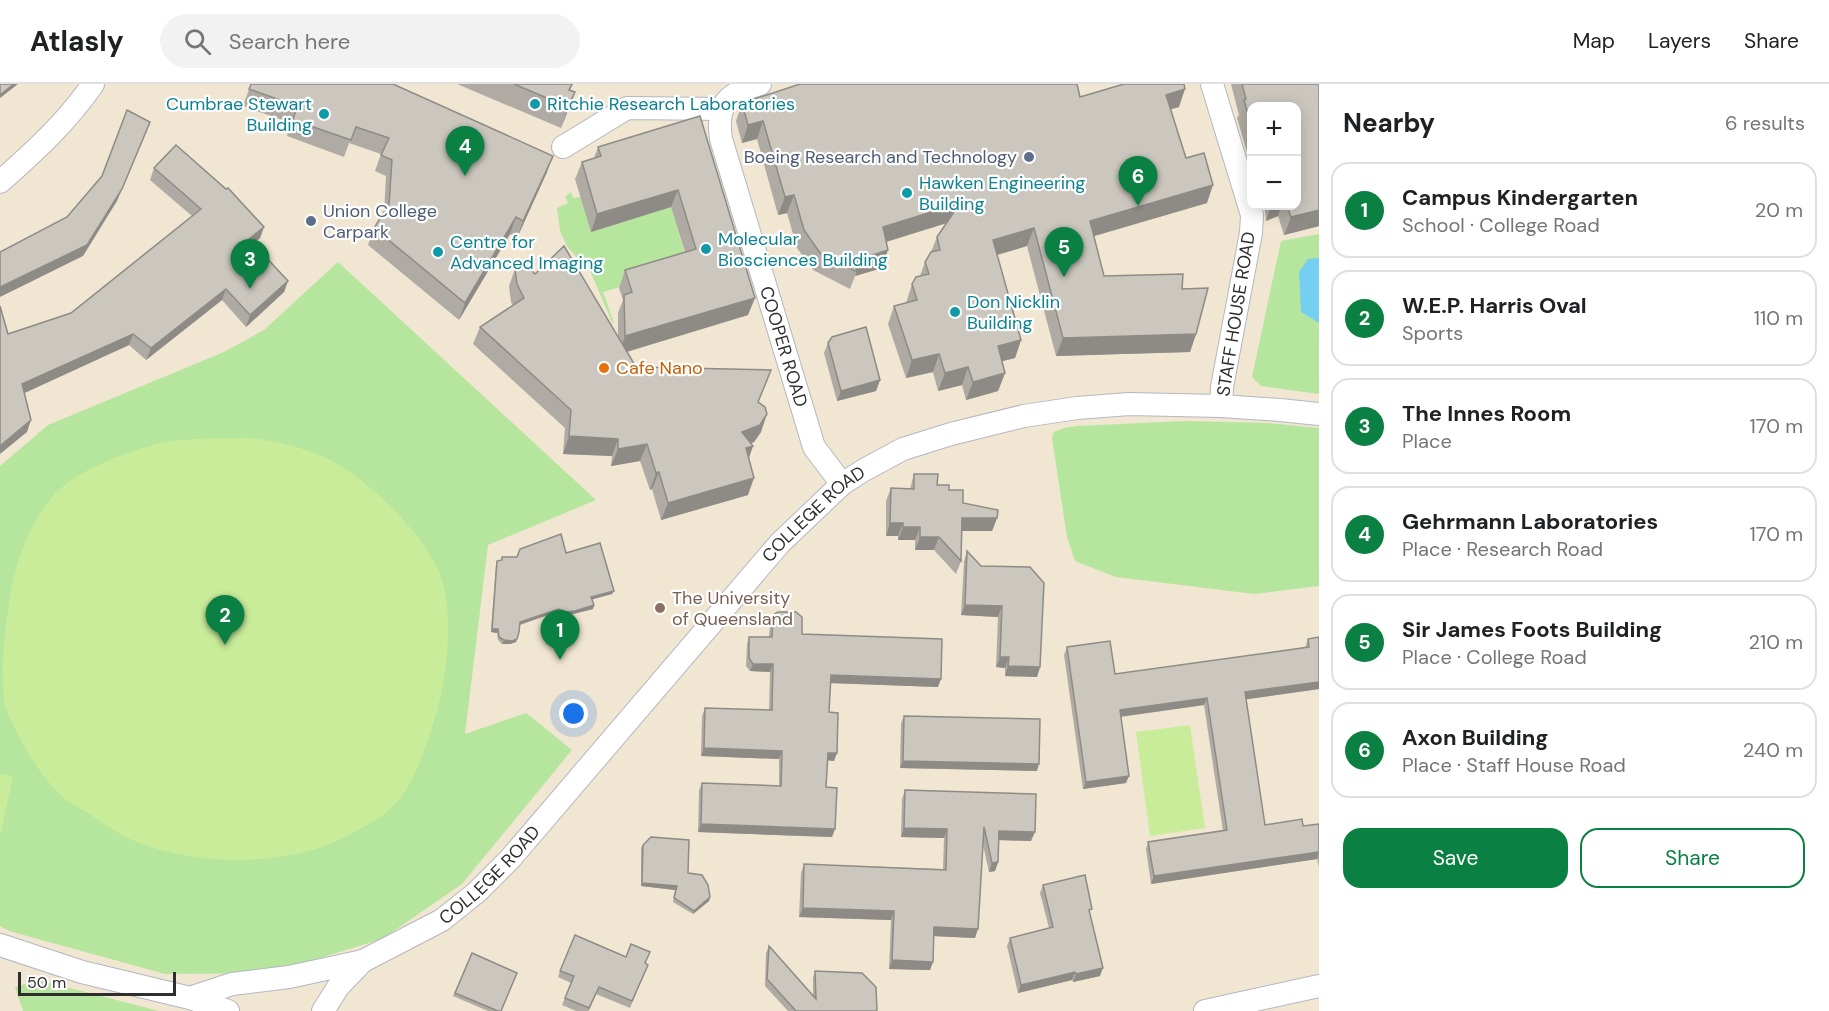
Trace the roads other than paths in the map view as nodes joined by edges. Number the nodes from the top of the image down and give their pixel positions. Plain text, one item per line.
1 (93, 84) edge
2 (760, 84) edge
3 (1212, 84) edge
4 (722, 109) junction
5 (563, 147) dead end
6 (0, 182) edge
7 (1221, 406) junction
8 (1319, 414) edge
9 (843, 484) junction
10 (0, 945) edge
11 (363, 961) junction
12 (1319, 986) edge
13 (190, 999) junction
14 (228, 1011) edge
15 (322, 1011) edge
16 (1205, 1011) edge

1 - 6 street
2 - 4 street
3 - 7 street, STAFF HOUSE ROAD
4 - 5 street
4 - 9 street, COOPER ROAD
7 - 8 street, COLLEGE ROAD
7 - 9 street, COLLEGE ROAD
9 - 11 street, COLLEGE ROAD
10 - 13 street
11 - 13 street, COLLEGE ROAD
11 - 15 street, COLLEGE ROAD
12 - 16 street
13 - 14 street

